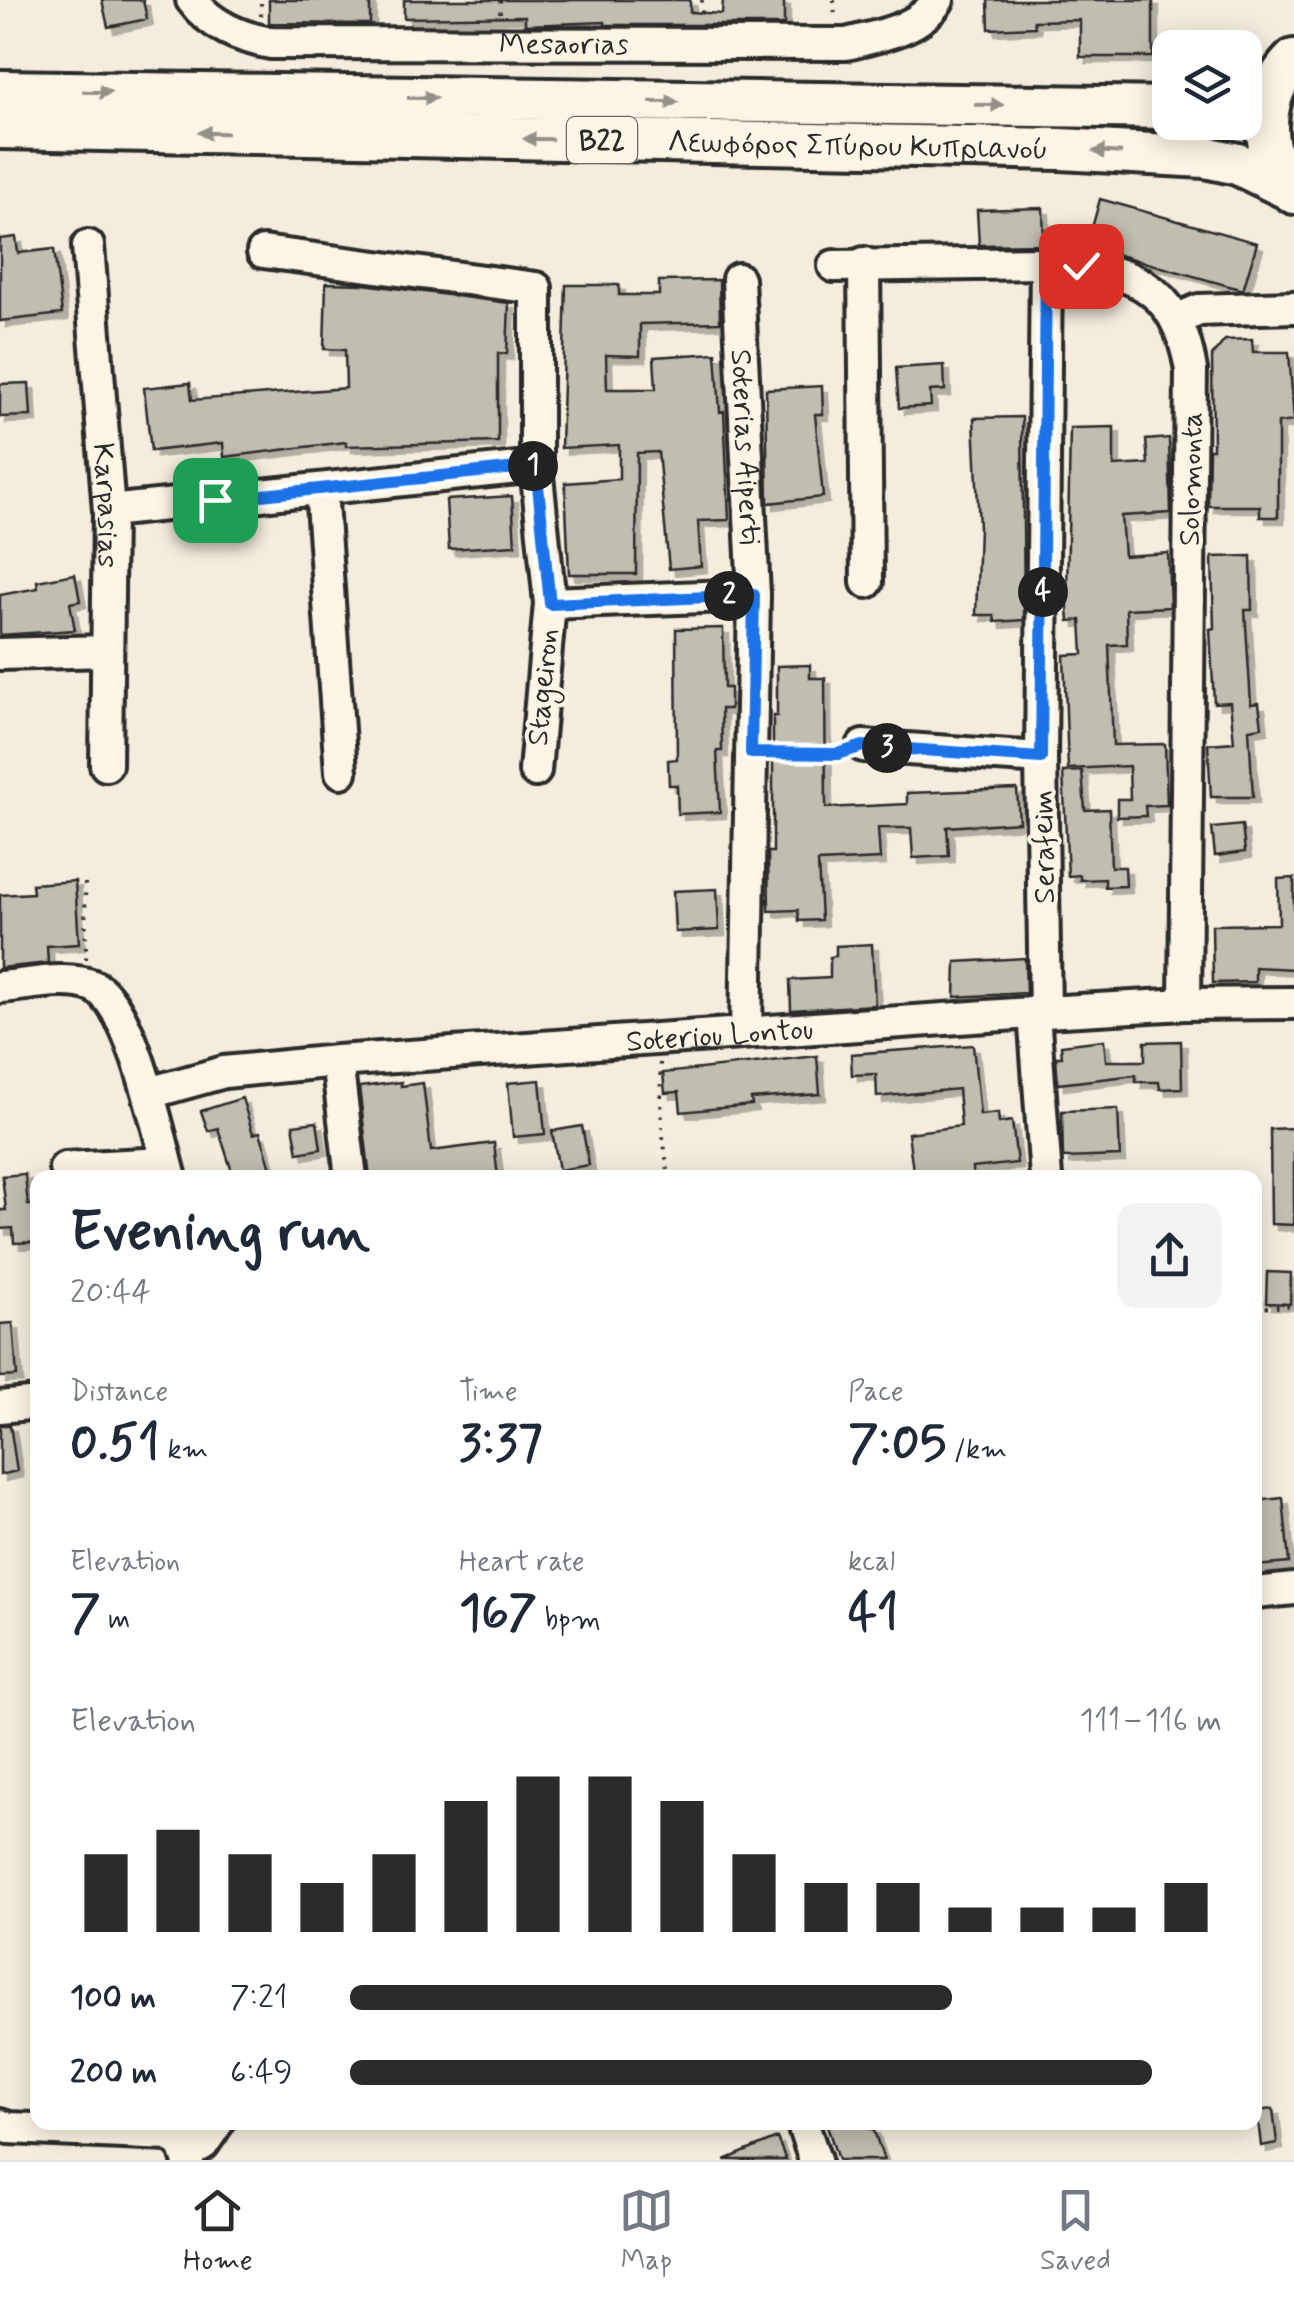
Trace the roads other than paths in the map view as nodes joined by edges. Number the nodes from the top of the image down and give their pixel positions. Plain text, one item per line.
1 (192, 0) edge
2 (938, 0) edge
3 (1273, 78) edge
4 (0, 91) edge
5 (1152, 108) edge
6 (0, 128) edge
7 (1292, 191) edge
8 (88, 246) dead end
9 (263, 252) dead end
10 (1046, 263) junction
11 (738, 279) dead end
12 (1294, 307) edge
13 (1178, 318) junction
14 (536, 466) junction
15 (321, 489) junction
16 (109, 512) junction
17 (867, 582) dead end
18 (754, 595) junction
19 (550, 604) junction
20 (106, 651) junction
21 (0, 654) edge
22 (863, 746) road end
23 (1041, 758) junction
24 (106, 765) dead end
25 (535, 771) dead end
26 (341, 772) dead end
27 (0, 987) edge
28 (1294, 1003) edge
29 (1185, 1004) junction
30 (1040, 1012) junction
31 (746, 1032) junction
32 (336, 1062) junction
33 (149, 1093) junction
34 (65, 1168) dead end
35 (168, 1170) edge
36 (350, 1170) edge
37 (1046, 1170) edge
38 (30, 1404) edge
39 (0, 1408) edge
40 (1294, 1589) edge
41 (1262, 1592) edge
42 (0, 2125) edge
43 (30, 2126) edge
44 (98, 2130) edge
45 (212, 2130) edge
46 (805, 2130) edge
47 (188, 2156) edge
48 (815, 2160) edge

1 - 2 street, Mesaorias
3 - 7 main road
4 -> 5 main road, Λεωφόρος Σπύρου Κυπριανού / B22
7 -> 6 main road, Λεωφόρος Σπύρου Κυπριανού / B22
8 - 16 street, Karpasias
9 - 14 street, Stageiron
10 - 13 street
10 - 17 street
10 - 23 street, Serafeim
11 - 18 street, Soterias Aiperti
12 - 13 street
13 - 29 street, Solomonta
14 - 15 street
14 - 19 street, Stageiron
15 - 16 street
15 - 26 street
16 - 20 street, Karpasias
18 - 19 street, Stageiron
18 - 31 street, Soterias Aiperti
19 - 25 street, Stageiron
20 - 21 street
20 - 24 street, Karpasias
22 - 23 street
23 - 30 street, Serafeim
27 - 33 street
28 - 29 street, Soteriou Lontou
29 - 30 street, Soteriou Lontou
30 - 31 street, Soteriou Lontou
30 - 37 street, Serafeim
31 - 32 street, Soteriou Lontou
32 - 33 street, Soteriou Lontou
32 - 36 street
33 - 35 street
34 - 35 street
38 - 39 street
40 - 41 street
42 - 43 street
44 - 47 street
45 - 47 street
46 - 48 street

